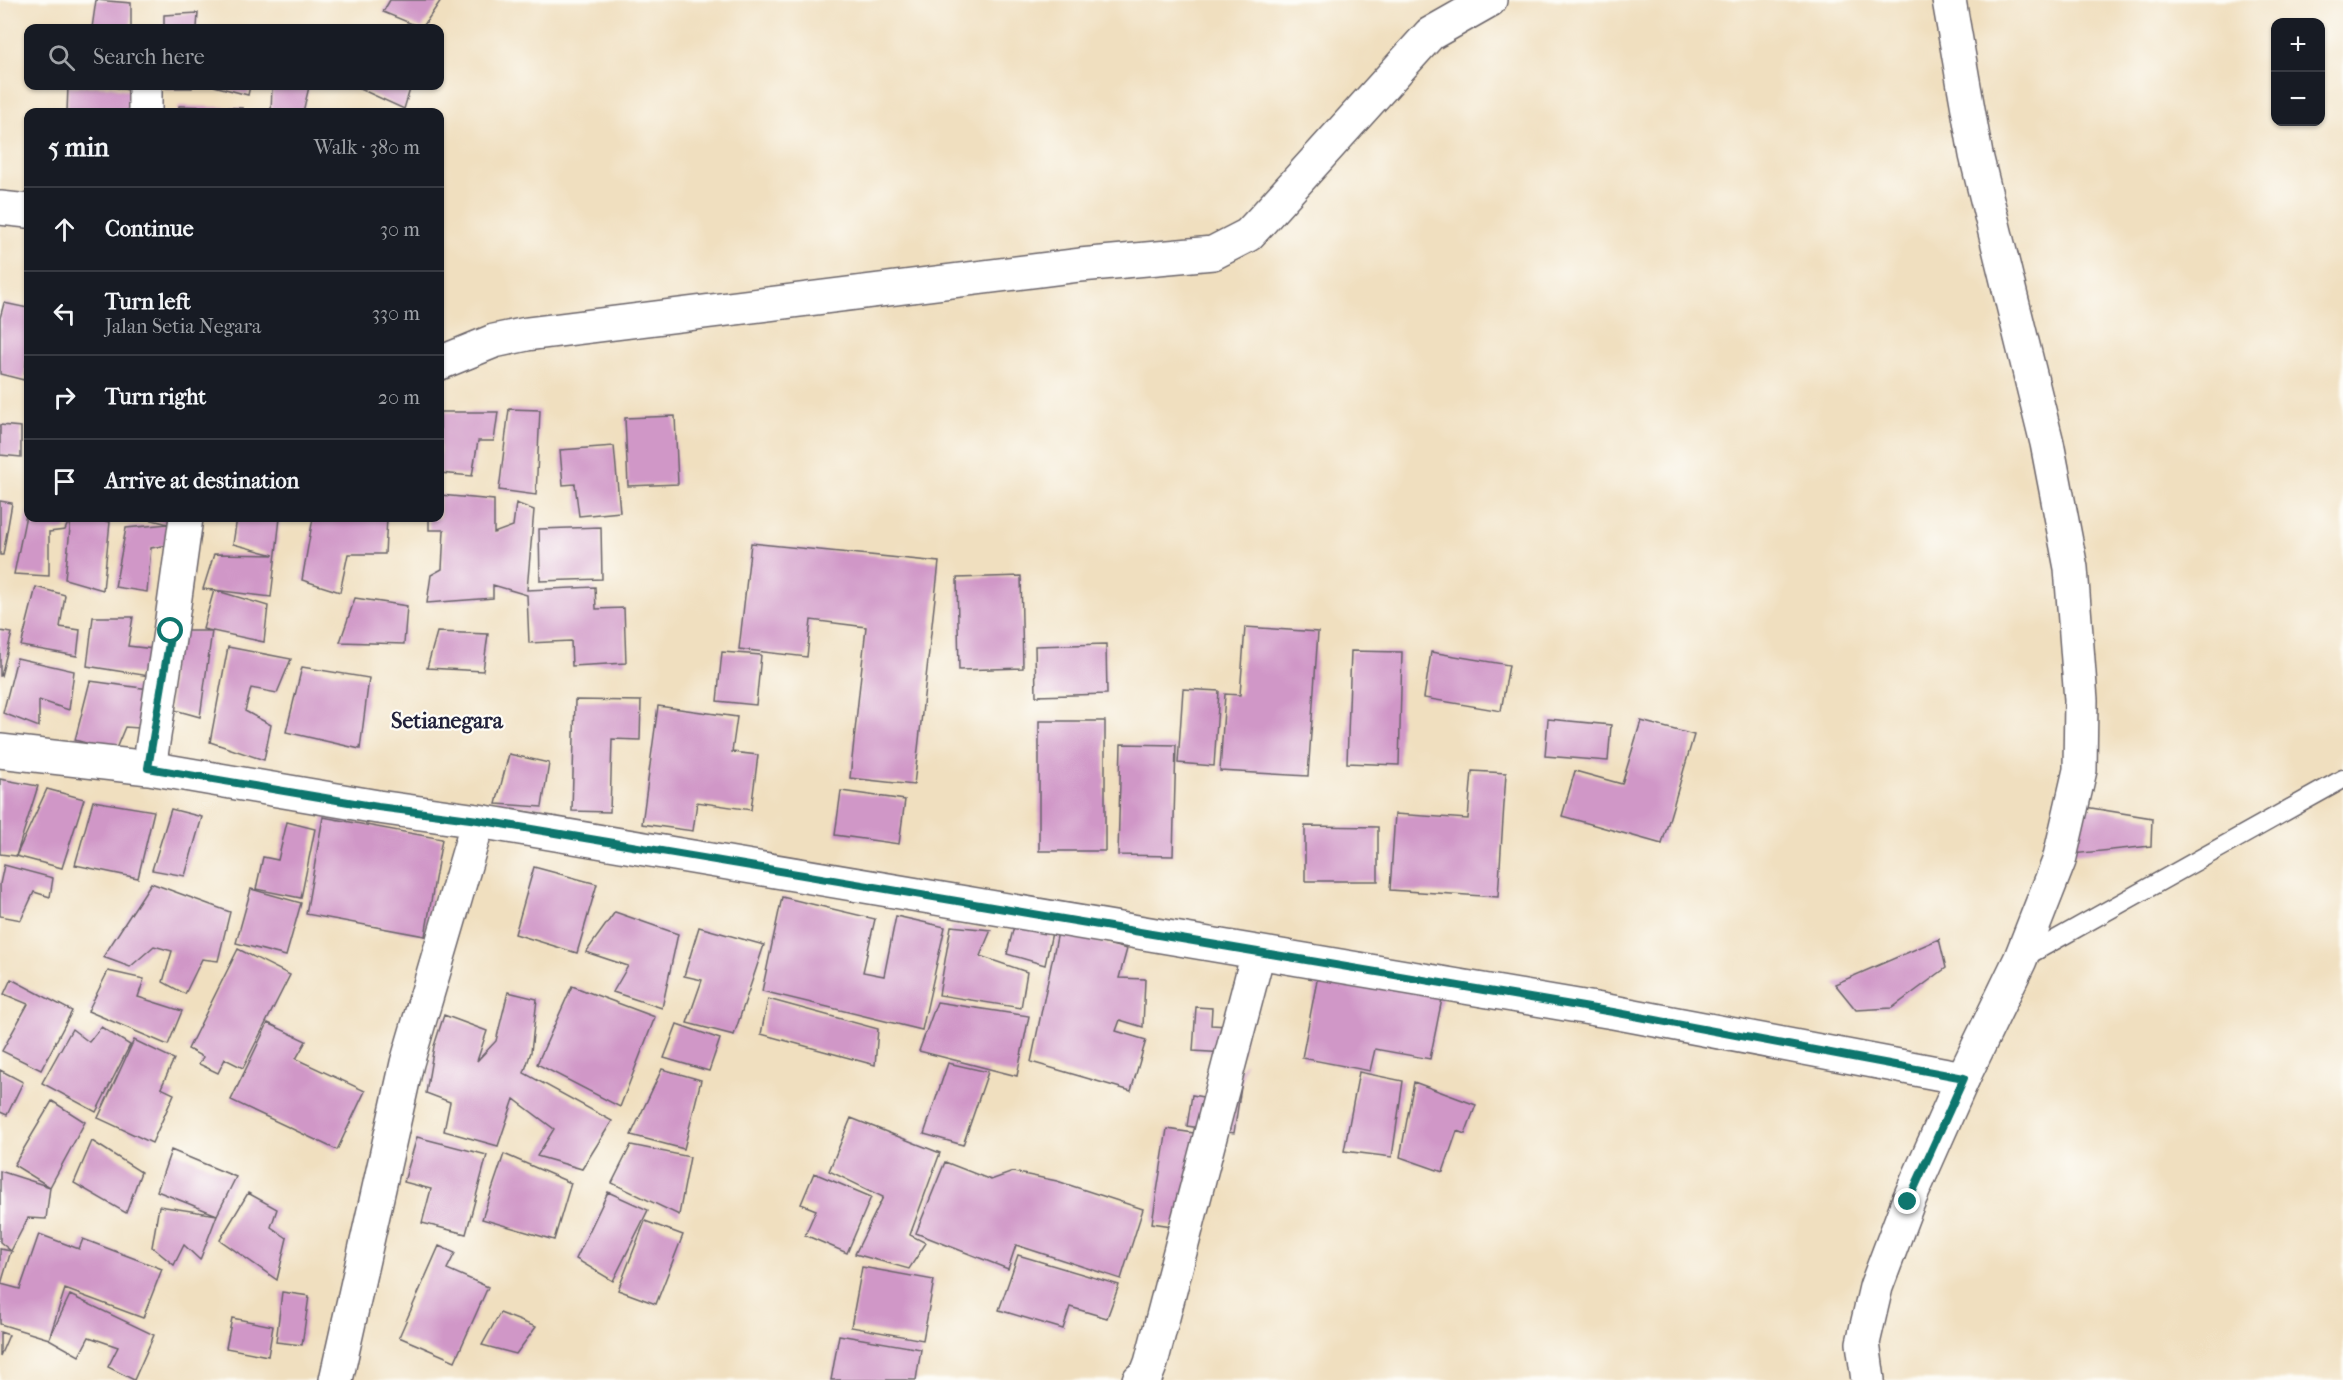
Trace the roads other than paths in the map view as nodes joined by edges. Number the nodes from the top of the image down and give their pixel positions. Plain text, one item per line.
1 (1490, 0) edge
2 (1949, 0) edge
3 (145, 90) edge
4 (146, 108) edge
5 (0, 208) edge
6 (24, 211) edge
7 (444, 361) edge
8 (185, 522) edge
9 (0, 751) edge
10 (148, 768) junction
11 (2343, 779) edge
12 (478, 820) junction
13 (1258, 952) junction
14 (2020, 960) junction
15 (1964, 1078) junction
16 (336, 1380) edge
17 (1139, 1380) edge
18 (1868, 1380) edge

1 - 7 street
2 - 14 street
3 - 4 street
5 - 6 street
8 - 10 street
9 - 10 street
10 - 12 street
11 - 14 lane
12 - 13 street
12 - 16 street
13 - 15 street
13 - 17 street
14 - 15 street
15 - 18 street

